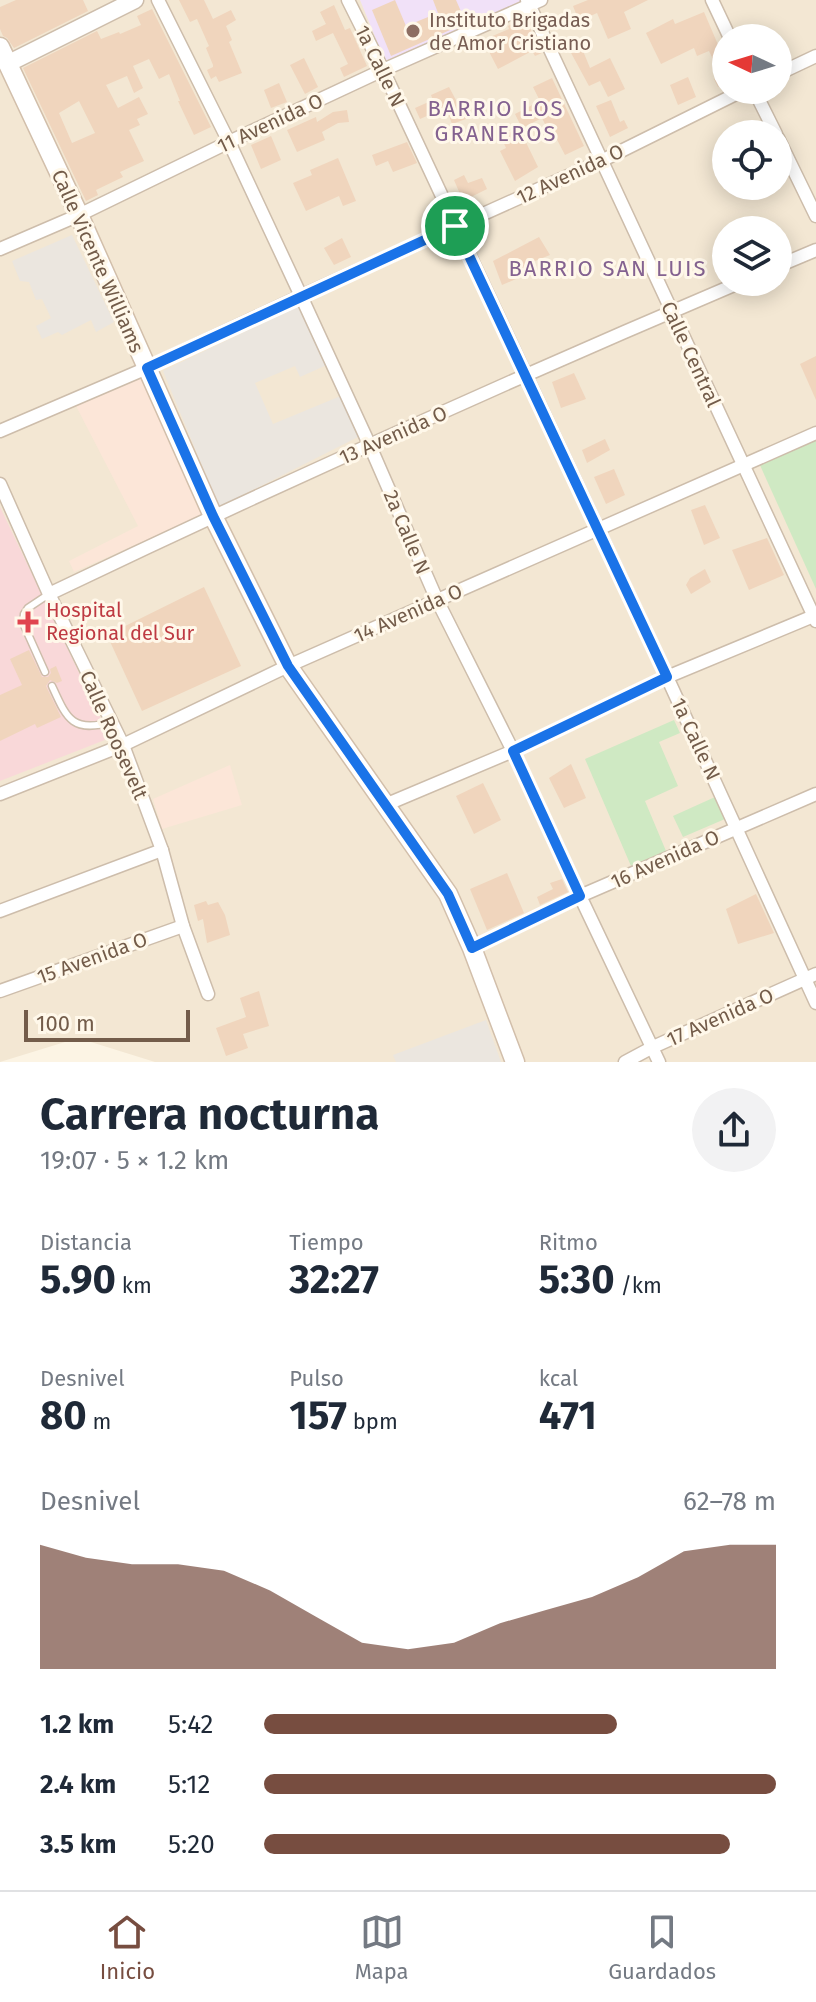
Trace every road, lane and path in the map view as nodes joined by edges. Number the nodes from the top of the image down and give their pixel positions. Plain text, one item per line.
1 (135, 0) edge
2 (158, 0) edge
3 (348, 0) edge
4 (712, 0) edge
5 (532, 2) edge
6 (723, 24) edge
7 (816, 56) edge
8 (2, 59) edge
9 (792, 67) edge
10 (383, 70) junction
11 (716, 104) edge
12 (229, 142) junction
13 (601, 161) junction
14 (792, 167) edge
15 (79, 215) junction
16 (816, 216) edge
17 (455, 226) junction
18 (0, 249) edge
19 (816, 250) edge
20 (792, 260) edge
21 (712, 294) edge
22 (301, 296) junction
23 (671, 312) junction
24 (147, 368) junction
25 (525, 375) junction
26 (0, 431) edge
27 (816, 433) edge
28 (370, 446) junction
29 (743, 466) junction
30 (0, 484) edge
31 (213, 516) junction
32 (597, 528) junction
33 (49, 594) junction
34 (437, 600) junction
35 (815, 617) edge
36 (288, 666) junction
37 (45, 672) dead end
38 (667, 677) junction
39 (52, 686) dead end
40 (112, 722) junction
41 (123, 745) junction
42 (513, 751) junction
43 (0, 794) edge
44 (816, 794) edge
45 (385, 805) junction
46 (737, 827) junction
47 (162, 850) junction
48 (580, 896) junction
49 (0, 911) edge
50 (183, 926) junction
51 (472, 948) junction
52 (810, 976) edge
53 (0, 991) edge
54 (208, 994) dead end
55 (816, 1003) edge
56 (653, 1047) junction
57 (515, 1062) edge
58 (625, 1062) edge
59 (659, 1062) edge

1 - 8 street
2 - 12 street, 2a Calle N
3 - 10 street, 1a Calle N
4 - 6 street
5 - 10 street, 11 Avenida O
5 - 13 street, Calle Central
7 - 9 street
8 - 15 main road, Calle Vicente Williams
10 - 12 street, 11 Avenida O
10 - 17 street, 1a Calle N
11 - 13 street, 12 Avenida O
12 - 15 street, 11 Avenida O
12 - 22 street, 2a Calle N
13 - 17 street, 12 Avenida O
13 - 23 street, Calle Central
14 - 16 street
15 - 18 street, 11 Avenida O
15 - 24 main road, Calle Vicente Williams
17 - 22 street, 12 Avenida O
17 - 25 street, 1a Calle N
19 - 20 street
21 - 23 street, 13 Avenida O
22 - 24 street, 12 Avenida O
22 - 28 street, 2a Calle N
23 - 25 street, 13 Avenida O
23 - 29 street, Calle Central
24 - 26 street, 12 Avenida O
24 - 31 main road, Calle Vicente Williams
25 - 28 street, 13 Avenida O
25 - 32 street, 1a Calle N
27 - 29 street, 14 Avenida O
28 - 31 street, 13 Avenida O
28 - 34 street, 2a Calle N
29 - 32 street, 14 Avenida O
29 - 35 street, Calle Central
30 - 33 street, Calle Roosevelt
31 - 33 street, 13 Avenida O
31 - 36 main road, Calle Vicente Williams
32 - 34 street, 14 Avenida O
32 - 38 street, 1a Calle N
33 - 37 lane
33 - 40 street, Calle Roosevelt
34 - 36 street, 14 Avenida O
34 - 42 street, 2a Calle N
35 - 38 street
36 - 41 street, 14 Avenida O
36 - 45 main road, Calle Vicente Williams
38 - 42 street
38 - 46 street, 1a Calle N
39 - 40 lane
40 - 41 street, Calle Roosevelt
41 - 43 street, 14 Avenida O
41 - 47 street, Calle Roosevelt
42 - 45 street
42 - 48 street, 2a Calle N
44 - 46 street, 16 Avenida O
45 - 51 main road, Calle Vicente Williams
46 - 48 street, 16 Avenida O
46 - 52 street, 1a Calle N
47 - 49 street
47 - 50 street, Calle Roosevelt
48 - 51 street, 16 Avenida O
48 - 56 street, 2a Calle N
50 - 53 street, 15 Avenida O
50 - 54 street, Calle Roosevelt
51 - 57 main road, Calle Vicente Williams
52 - 55 street, 1a Calle N
52 - 56 street, 17 Avenida O
56 - 58 street, 17 Avenida O
56 - 59 street, 2a Calle N

